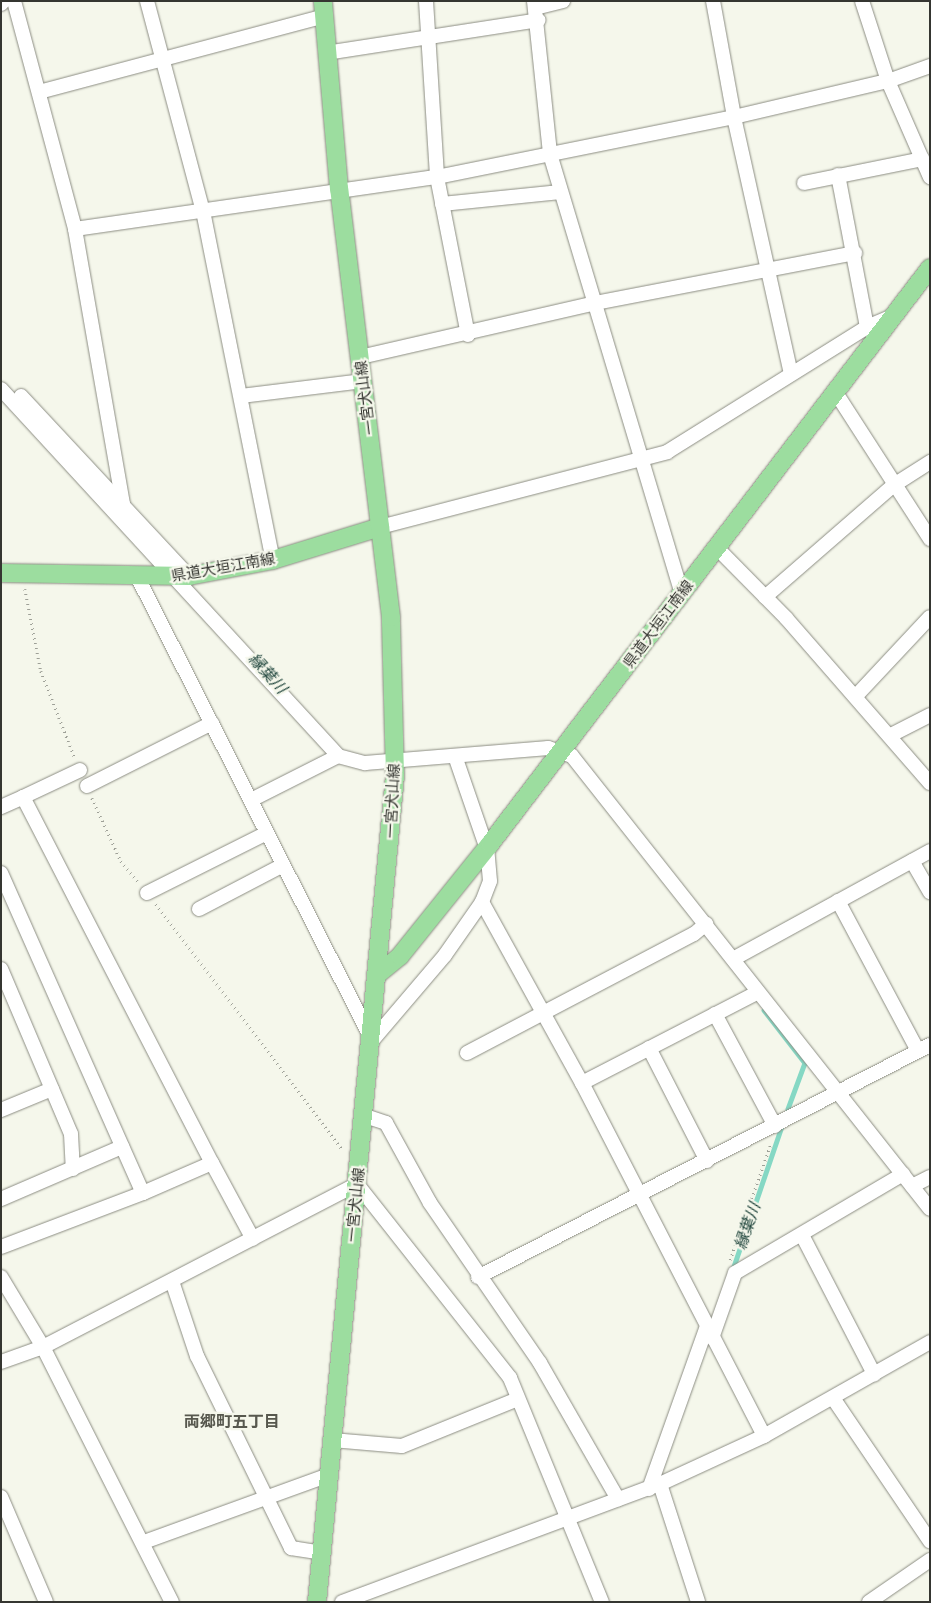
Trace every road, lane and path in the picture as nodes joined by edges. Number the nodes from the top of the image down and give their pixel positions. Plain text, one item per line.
1 (14, 1) edge
2 (147, 1) edge
3 (426, 1) edge
4 (563, 1) edge
5 (713, 1) edge
6 (862, 1) edge
7 (323, 9) edge
8 (536, 10) edge
9 (428, 37) junction
10 (326, 53) junction
11 (162, 56) junction
12 (930, 66) edge
13 (888, 81) junction
14 (39, 92) junction
15 (734, 117) junction
16 (550, 154) junction
17 (923, 159) junction
18 (838, 175) junction
19 (437, 177) junction
20 (930, 177) edge
21 (804, 183) dead end
22 (339, 189) junction
23 (560, 192) junction
24 (442, 204) junction
25 (202, 212) junction
26 (75, 229) junction
27 (855, 253) junction
28 (930, 268) edge
29 (768, 270) junction
30 (595, 303) junction
31 (892, 316) junction
32 (866, 327) junction
33 (468, 335) junction
34 (360, 357) junction
35 (791, 374) junction
36 (363, 381) junction
37 (1, 389) edge
38 (836, 393) junction
39 (22, 396) dead end
40 (241, 396) junction
41 (52, 436) junction
42 (641, 458) junction
43 (930, 462) edge
44 (894, 485) junction
45 (116, 505) junction
46 (380, 528) junction
47 (930, 539) edge
48 (716, 547) junction
49 (273, 560) junction
50 (1, 573) edge
51 (182, 577) junction
52 (138, 578) junction
53 (682, 593) junction
54 (765, 597) junction
55 (930, 617) edge
56 (856, 696) junction
57 (930, 715) edge
58 (212, 722) junction
59 (891, 735) junction
60 (561, 751) junction
61 (338, 756) junction
62 (455, 756) junction
63 (395, 761) junction
64 (80, 770) dead end
65 (930, 782) edge
66 (87, 786) dead end
67 (24, 797) junction
68 (250, 800) junction
69 (1, 807) edge
70 (267, 832) junction
71 (486, 849) junction
72 (930, 851) edge
73 (912, 861) junction
74 (283, 865) junction
75 (1, 873) edge
76 (930, 892) edge
77 (147, 893) dead end
78 (482, 902) junction
79 (838, 902) junction
80 (199, 909) dead end
81 (706, 924) junction
82 (733, 959) junction
83 (1, 969) edge
84 (378, 974) junction
85 (758, 992) junction
86 (8, 1003) edge
87 (544, 1013) junction
88 (715, 1014) junction
89 (371, 1040) junction
90 (649, 1048) junction
91 (924, 1048) edge
92 (467, 1053) dead end
93 (582, 1083) junction
94 (52, 1089) junction
95 (838, 1094) junction
96 (1, 1110) edge
97 (365, 1116) junction
98 (776, 1125) junction
99 (122, 1147) junction
100 (707, 1161) junction
101 (212, 1163) junction
102 (72, 1169) junction
103 (903, 1174) junction
104 (930, 1177) edge
105 (358, 1184) junction
106 (912, 1186) junction
107 (143, 1193) junction
108 (638, 1196) junction
109 (1, 1199) edge
110 (930, 1209) edge
111 (802, 1235) junction
112 (253, 1239) junction
113 (1, 1247) edge
114 (729, 1264) dead end
115 (1, 1276) edge
116 (478, 1276) junction
117 (172, 1281) junction
118 (709, 1334) junction
119 (930, 1342) edge
120 (43, 1347) junction
121 (1, 1362) edge
122 (874, 1374) junction
123 (833, 1398) junction
124 (518, 1399) junction
125 (764, 1436) junction
126 (332, 1440) junction
127 (329, 1475) junction
128 (654, 1486) junction
129 (1, 1497) edge
130 (618, 1499) junction
131 (267, 1500) junction
132 (568, 1517) junction
133 (930, 1541) edge
134 (144, 1542) junction
135 (321, 1553) junction
136 (930, 1560) edge
137 (46, 1602) edge
138 (172, 1602) edge
139 (317, 1602) edge
140 (342, 1602) edge
141 (602, 1602) edge
142 (698, 1602) edge
143 (869, 1602) edge

1 - 14 street
2 - 11 street
3 - 9 street
4 - 8 street
5 - 15 street
6 - 13 street
7 - 10 main road, 一宮犬山線
7 - 11 street
8 - 9 street
8 - 16 street
9 - 10 street
9 - 19 street
10 - 22 main road, 一宮犬山線
11 - 14 street
11 - 25 street
12 - 13 street
13 - 15 street
13 - 17 street
14 - 26 street
15 - 16 street
15 - 29 street
16 - 19 street
16 - 23 street
17 - 18 street
17 - 20 street
18 - 21 street
18 - 27 street
19 - 22 street
19 - 24 street
22 - 25 street
22 - 34 main road, 一宮犬山線
23 - 24 street
23 - 30 street
24 - 33 street
25 - 26 street
25 - 40 street
26 - 45 street
27 - 29 street
27 - 32 street
28 - 31 main road, 県道大垣江南線
29 - 30 street
29 - 35 street
30 - 33 street
30 - 42 street
31 - 32 street
31 - 38 main road, 県道大垣江南線
32 - 35 street
33 - 34 street
34 - 36 main road, 一宮犬山線
35 - 42 street
36 - 40 street
36 - 46 main road, 一宮犬山線
37 - 41 street
38 - 44 street
38 - 48 main road, 県道大垣江南線
39 - 41 street
40 - 49 street
41 - 45 street
42 - 46 street
42 - 53 street
43 - 44 street
44 - 47 street
44 - 54 street
45 - 51 street
46 - 49 main road, 県道大垣江南線
46 - 63 main road, 一宮犬山線
48 - 53 main road, 県道大垣江南線
48 - 54 street
49 - 51 main road, 県道大垣江南線
50 - 52 main road, 県道大垣江南線
51 - 52 main road, 県道大垣江南線
51 - 61 street
52 - 58 street
53 - 60 main road, 県道大垣江南線
54 - 56 street
55 - 56 street
56 - 59 street
57 - 59 street
58 - 66 street
58 - 68 street
59 - 65 street
60 - 62 street
60 - 71 main road, 県道大垣江南線
60 - 81 street
61 - 63 street
61 - 68 street
62 - 63 street
62 - 71 street
63 - 84 main road, 一宮犬山線
64 - 67 street
67 - 69 street
67 - 101 street
68 - 70 street
70 - 74 street
70 - 77 street
71 - 78 street
71 - 84 main road, 県道大垣江南線
72 - 73 street
73 - 76 street
73 - 79 street
74 - 80 street
74 - 89 street
75 - 99 street
78 - 87 street
78 - 89 street
79 - 82 street
79 - 91 street
81 - 82 street
81 - 87 street
82 - 85 street
83 - 86 street
84 - 89 main road, 一宮犬山線
85 - 88 street
85 - 95 street
86 - 94 street
87 - 92 street
87 - 93 street
88 - 90 street
88 - 98 street
89 - 97 main road, 一宮犬山線
90 - 93 street
90 - 100 street
91 - 95 street
93 - 108 street
94 - 96 street
94 - 102 street
95 - 98 street
95 - 103 street
97 - 105 main road, 一宮犬山線
97 - 116 street
98 - 100 street
98 - 114 path
99 - 102 street
99 - 107 street
100 - 108 street
101 - 107 street
101 - 112 street
102 - 109 street
103 - 106 street
103 - 111 street
104 - 106 street
105 - 112 street
105 - 124 street
105 - 126 main road, 一宮犬山線
106 - 110 street
107 - 113 street
108 - 116 street
108 - 118 street
111 - 118 street
111 - 122 street
112 - 117 street
115 - 120 street
116 - 130 street
117 - 120 street
117 - 131 street
118 - 125 street
118 - 128 street
119 - 122 street
120 - 121 street
120 - 134 street
122 - 123 street
123 - 125 street
123 - 133 street
124 - 126 street
124 - 132 street
125 - 128 street
126 - 127 main road, 一宮犬山線
127 - 131 street
127 - 135 main road, 一宮犬山線
128 - 130 street
128 - 142 street
129 - 137 street
130 - 132 street
131 - 134 street
131 - 135 street
132 - 140 street
132 - 141 street
134 - 138 street
135 - 139 main road, 一宮犬山線
136 - 143 street

